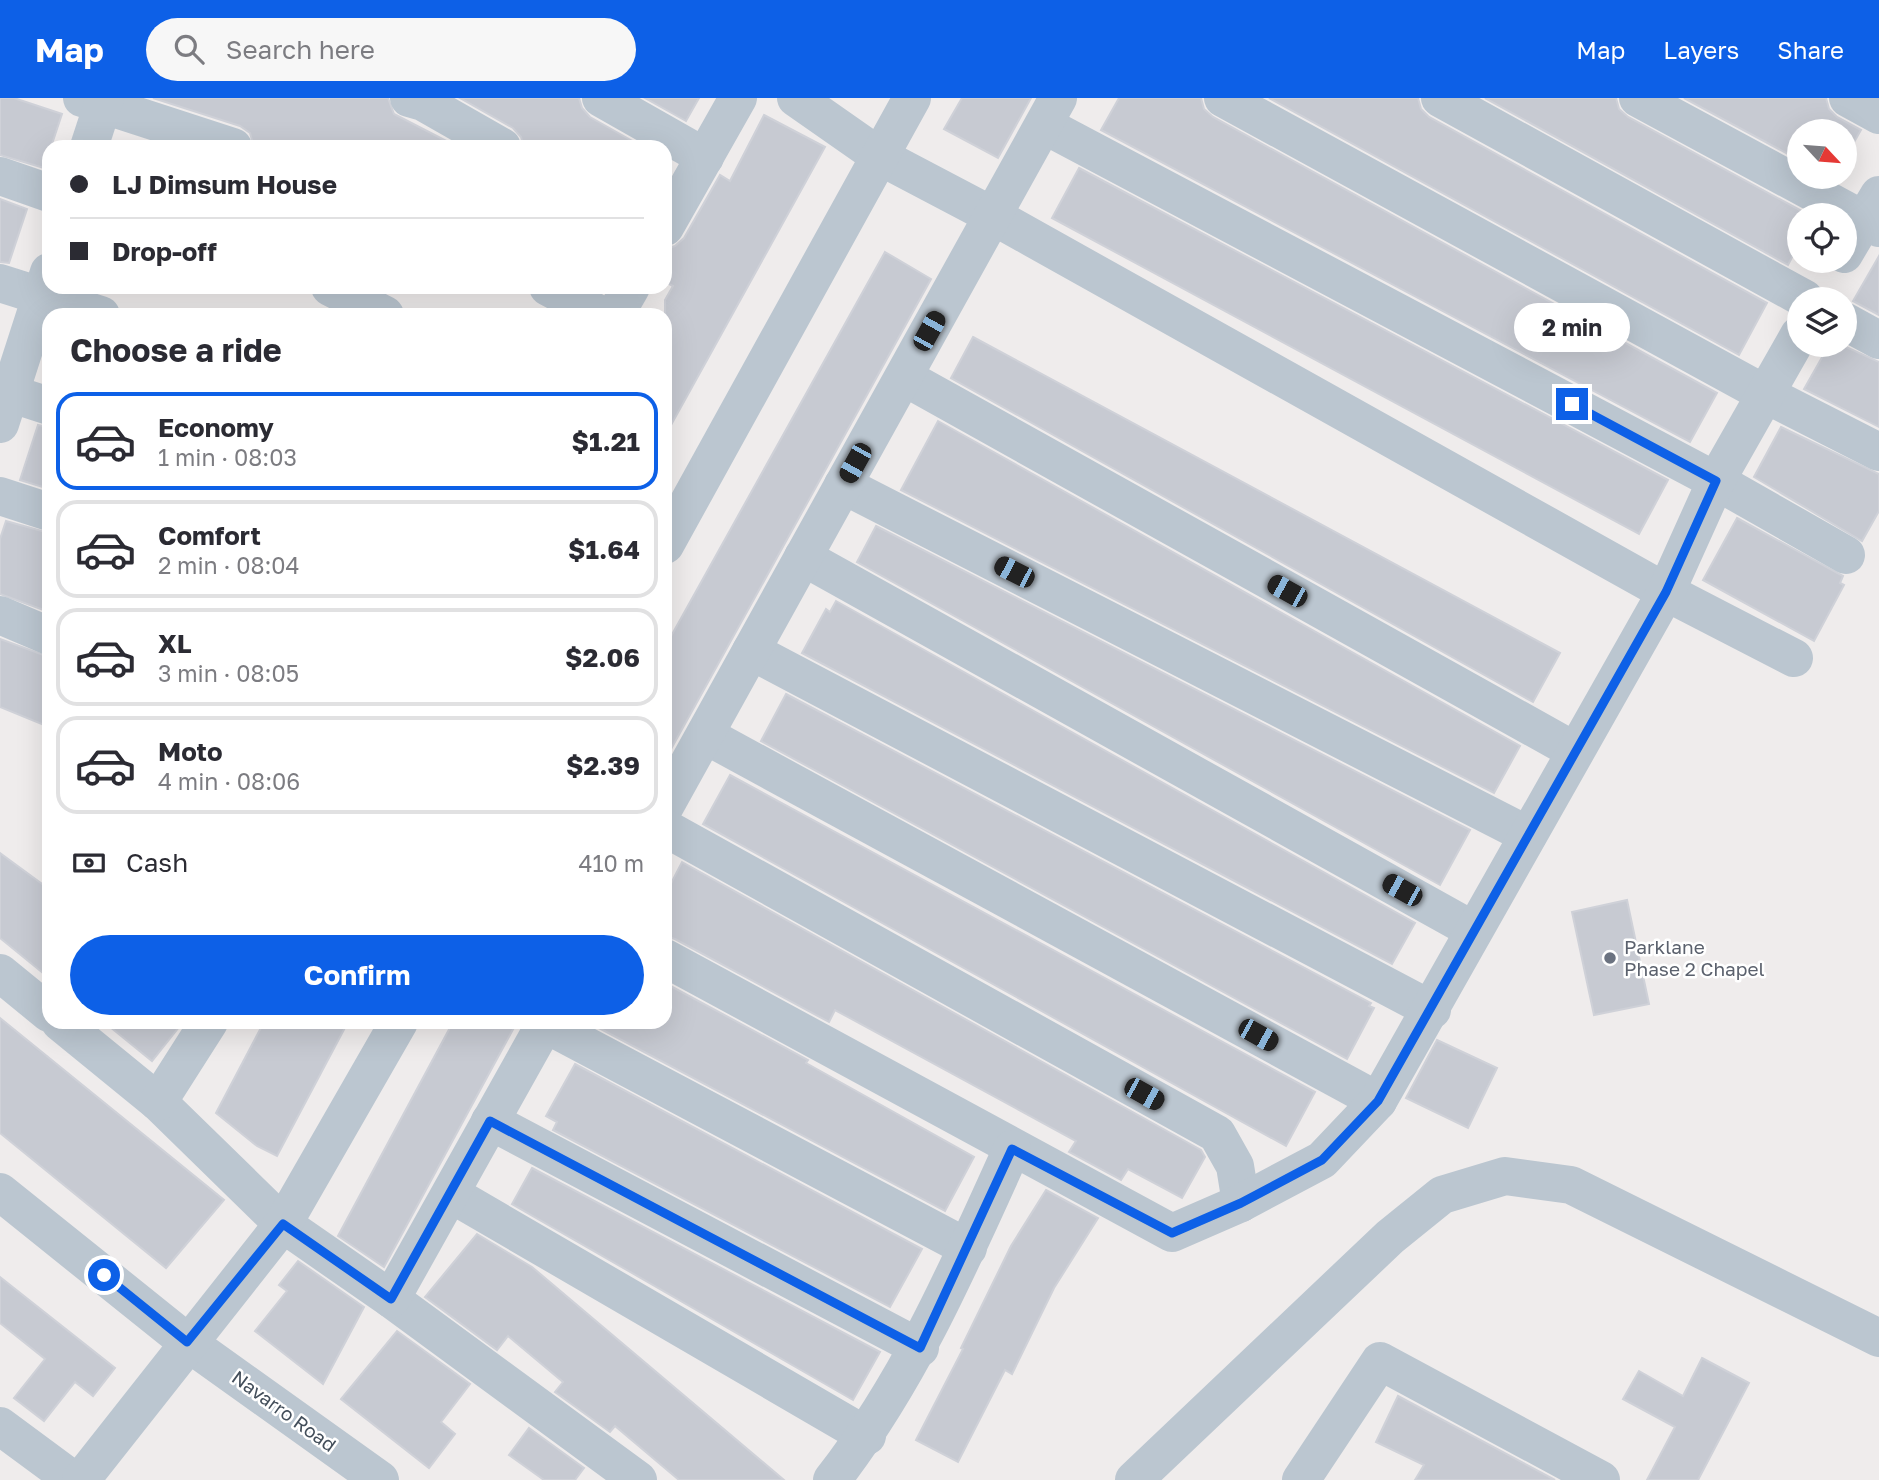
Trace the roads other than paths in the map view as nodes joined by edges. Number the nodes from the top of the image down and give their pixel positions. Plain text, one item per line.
1 (409, 98) edge
2 (601, 98) edge
3 (738, 98) edge
4 (796, 98) edge
5 (912, 98) edge
6 (1223, 98) edge
7 (1440, 98) edge
8 (1638, 98) edge
9 (1848, 98) edge
10 (96, 100) edge
11 (1051, 111) edge
12 (1879, 115) edge
13 (90, 140) edge
14 (213, 140) edge
15 (490, 140) edge
16 (879, 156) junction
17 (705, 157) junction
18 (0, 176) edge
19 (42, 191) edge
20 (672, 215) edge
21 (1874, 215) edge
22 (993, 216) junction
23 (1857, 237) edge
24 (0, 283) edge
25 (42, 284) edge
26 (1787, 289) edge
27 (42, 292) edge
28 (63, 294) edge
29 (344, 294) edge
30 (561, 294) edge
31 (88, 308) edge
32 (371, 308) edge
33 (588, 308) edge
34 (1857, 328) edge
35 (1879, 340) edge
36 (1787, 357) edge
37 (904, 377) junction
38 (1767, 395) junction
39 (3, 403) edge
40 (42, 406) edge
41 (1879, 452) edge
42 (1716, 481) junction
43 (843, 485) junction
44 (0, 496) edge
45 (42, 510) edge
46 (672, 532) edge
47 (1846, 555) dead end
48 (803, 557) junction
49 (1666, 592) junction
50 (0, 615) edge
51 (42, 633) edge
52 (751, 651) junction
53 (1794, 658) dead end
54 (705, 735) junction
55 (1575, 751) junction
56 (672, 794) edge
57 (672, 832) edge
58 (1528, 835) junction
59 (1473, 930) junction
60 (672, 962) edge
61 (0, 973) edge
62 (42, 1007) edge
63 (1432, 1010) junction
64 (69, 1029) edge
65 (205, 1029) edge
66 (395, 1029) edge
67 (542, 1029) edge
68 (556, 1029) edge
69 (1378, 1101) junction
70 (158, 1102) junction
71 (490, 1121) junction
72 (1012, 1149) junction
73 (0, 1192) edge
74 (451, 1194) junction
75 (1241, 1203) junction
76 (283, 1224) junction
77 (968, 1248) junction
78 (391, 1299) junction
79 (1879, 1338) edge
80 (187, 1342) junction
81 (920, 1348) junction
82 (0, 1426) edge
83 (867, 1436) junction
84 (73, 1480) edge
85 (81, 1480) edge
86 (380, 1480) edge
87 (638, 1480) edge
88 (832, 1480) edge
89 (1134, 1480) edge
90 (1301, 1480) edge
91 (1601, 1480) edge

1 - 15 street
2 - 17 street
3 - 17 street
4 - 16 street
5 - 16 street
6 - 38 street
7 - 26 street
8 - 21 street
9 - 12 street
10 - 13 street
10 - 14 street
11 - 22 street
11 - 42 street
16 - 22 street
16 - 46 street
17 - 20 street
18 - 19 street
21 - 23 street
22 - 37 street
22 - 49 street
24 - 25 street
27 - 39 street
28 - 31 street
29 - 32 street
30 - 33 street
34 - 35 street
36 - 38 street
37 - 43 street
37 - 55 street
38 - 41 street
38 - 42 street
39 - 40 street
42 - 47 street
42 - 49 street
43 - 48 street
43 - 58 street
44 - 45 street
48 - 52 street
48 - 59 street
49 - 53 street
49 - 55 street
50 - 51 street
52 - 54 street
52 - 63 street
54 - 56 street
54 - 69 street
55 - 58 street
57 - 75 street
58 - 59 street
59 - 63 street
60 - 72 street
61 - 62 street
63 - 69 street
64 - 70 street
65 - 70 street
66 - 76 street
67 - 71 street
68 - 77 street
69 - 75 street
70 - 76 street
71 - 74 street
71 - 81 street
72 - 75 street
72 - 77 street
73 - 80 street, Navarro Road
74 - 78 street
74 - 83 street
76 - 78 street
76 - 80 street
77 - 81 street
78 - 87 street
79 - 89 street
80 - 85 street
80 - 86 street, Navarro Road
81 - 83 street
82 - 84 street
83 - 88 street
90 - 91 street

